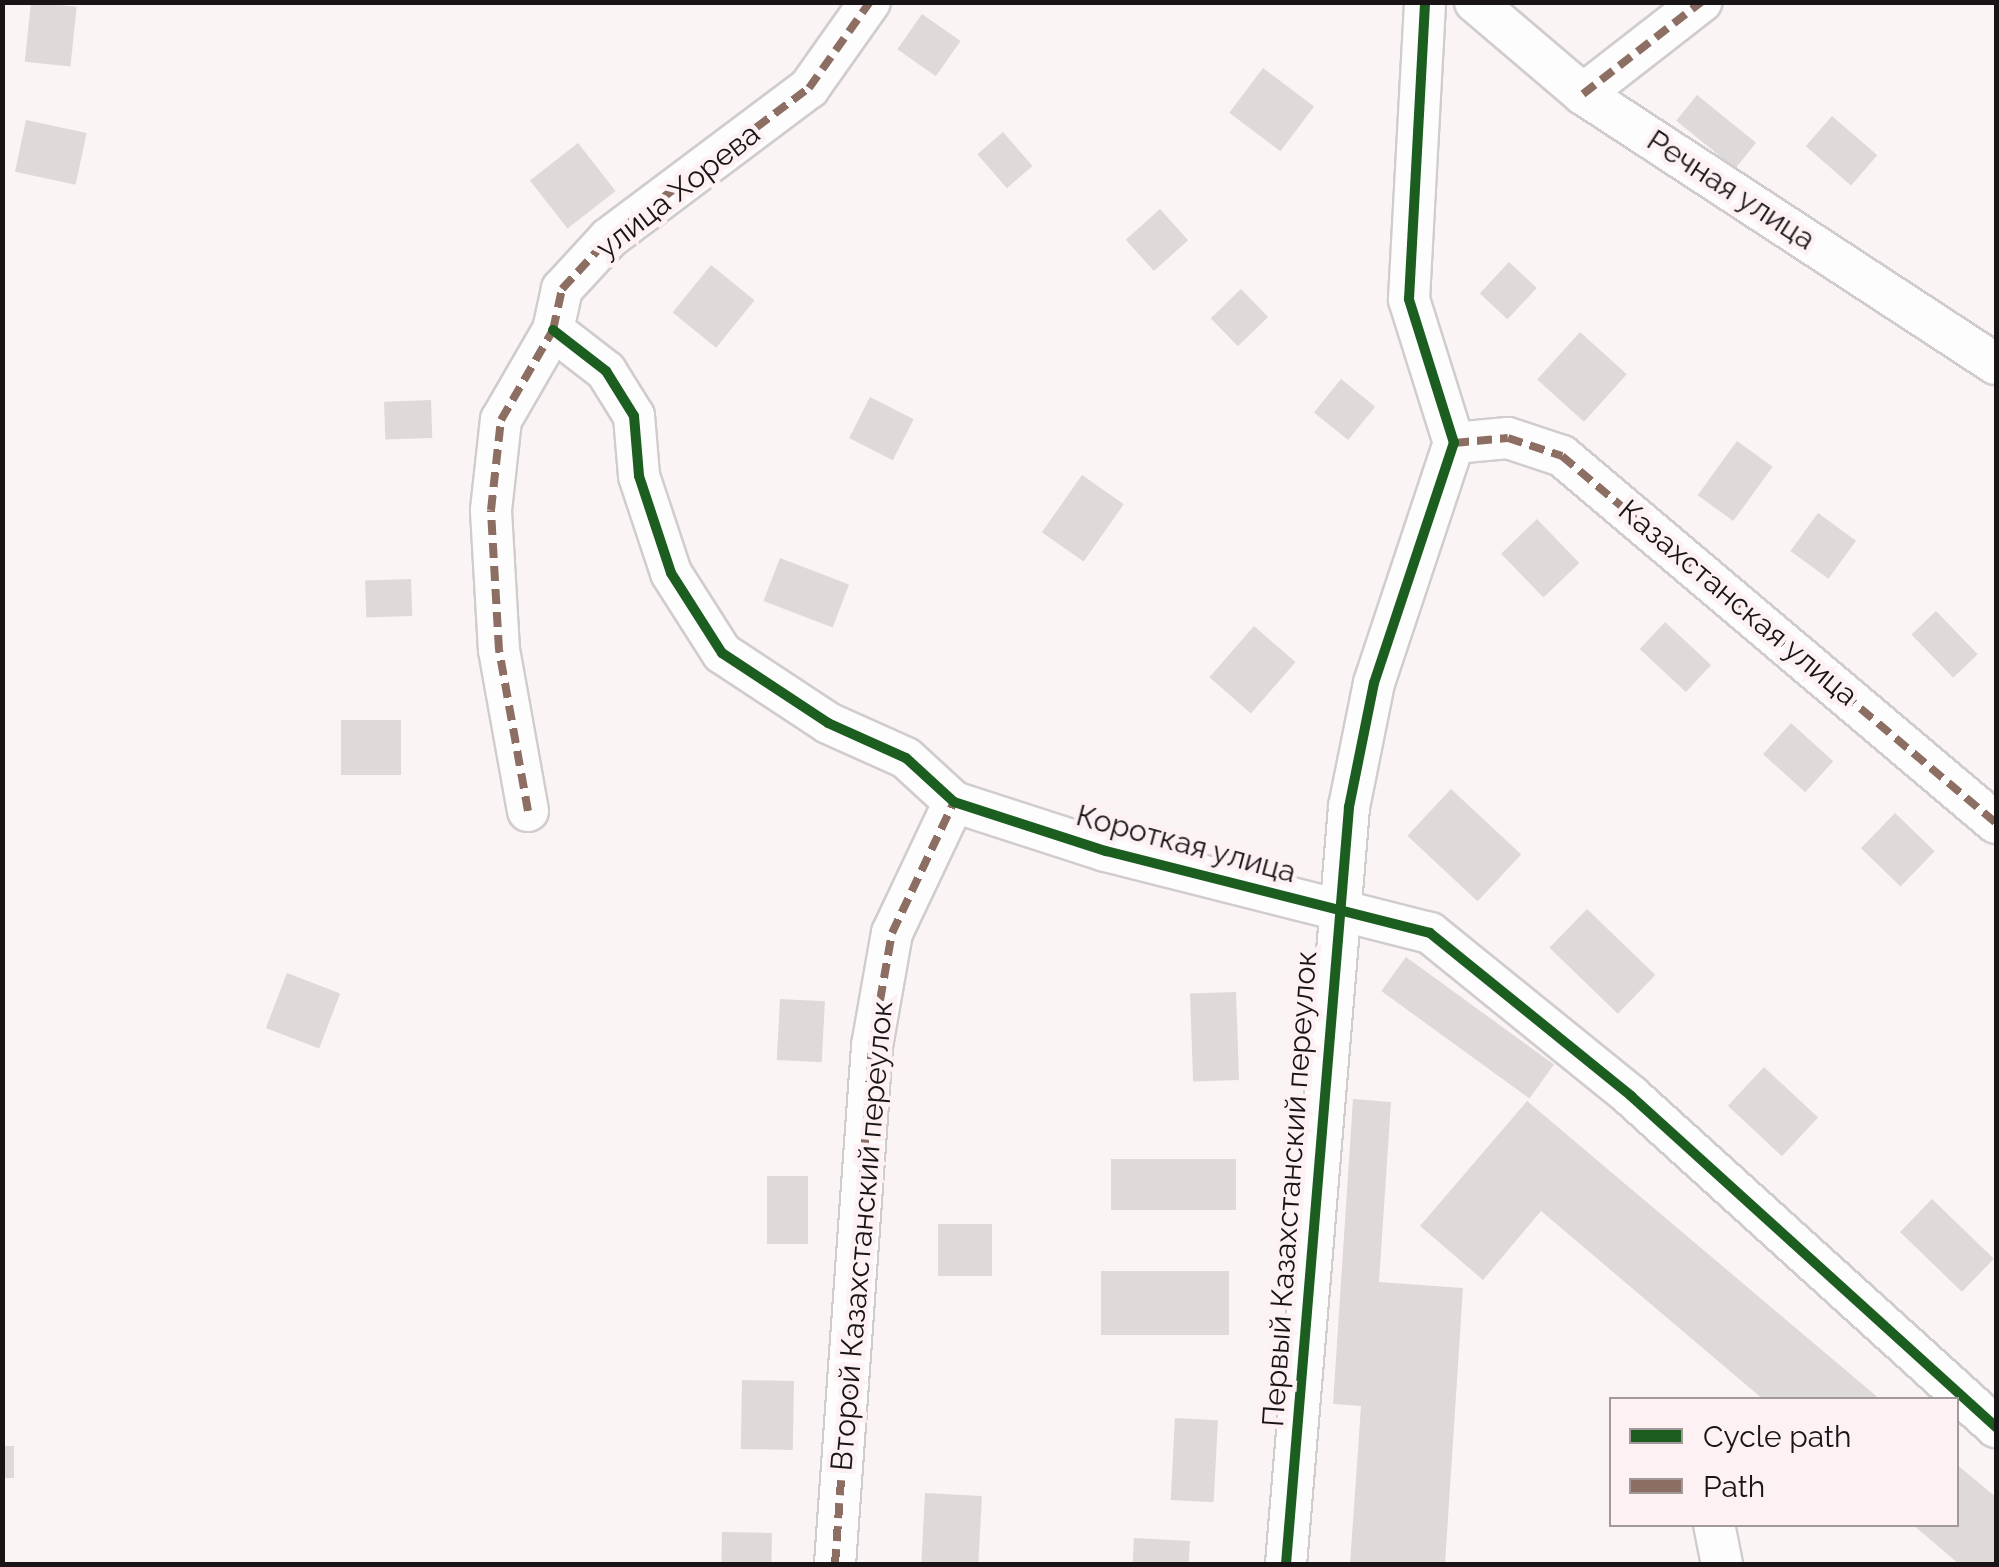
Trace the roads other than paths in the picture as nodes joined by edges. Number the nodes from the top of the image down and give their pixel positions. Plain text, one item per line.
1 (870, 2) edge
2 (1425, 2) edge
3 (1475, 2) edge
4 (1701, 2) edge
5 (1583, 94) junction
6 (553, 330) junction
7 (1996, 364) edge
8 (1454, 442) junction
9 (954, 802) junction
10 (528, 810) dead end
11 (1996, 823) edge
12 (1336, 909) junction
13 (1996, 1427) edge
14 (1715, 1527) edge
15 (835, 1564) edge
16 (1286, 1564) edge
17 (1722, 1564) edge

1 - 6 street, улица Хорева
2 - 8 street
3 - 5 street, Речная улица
4 - 5 street
5 - 7 street, Речная улица
6 - 9 street, Короткая улица
6 - 10 street, улица Хорева
8 - 11 street, Казахстанская улица
8 - 12 street, Первый Казахстанский переулок
9 - 12 street, Короткая улица
9 - 15 street, Второй Казахстанский переулок
12 - 13 street, Короткая улица
12 - 16 street, Первый Казахстанский переулок
14 - 17 street

